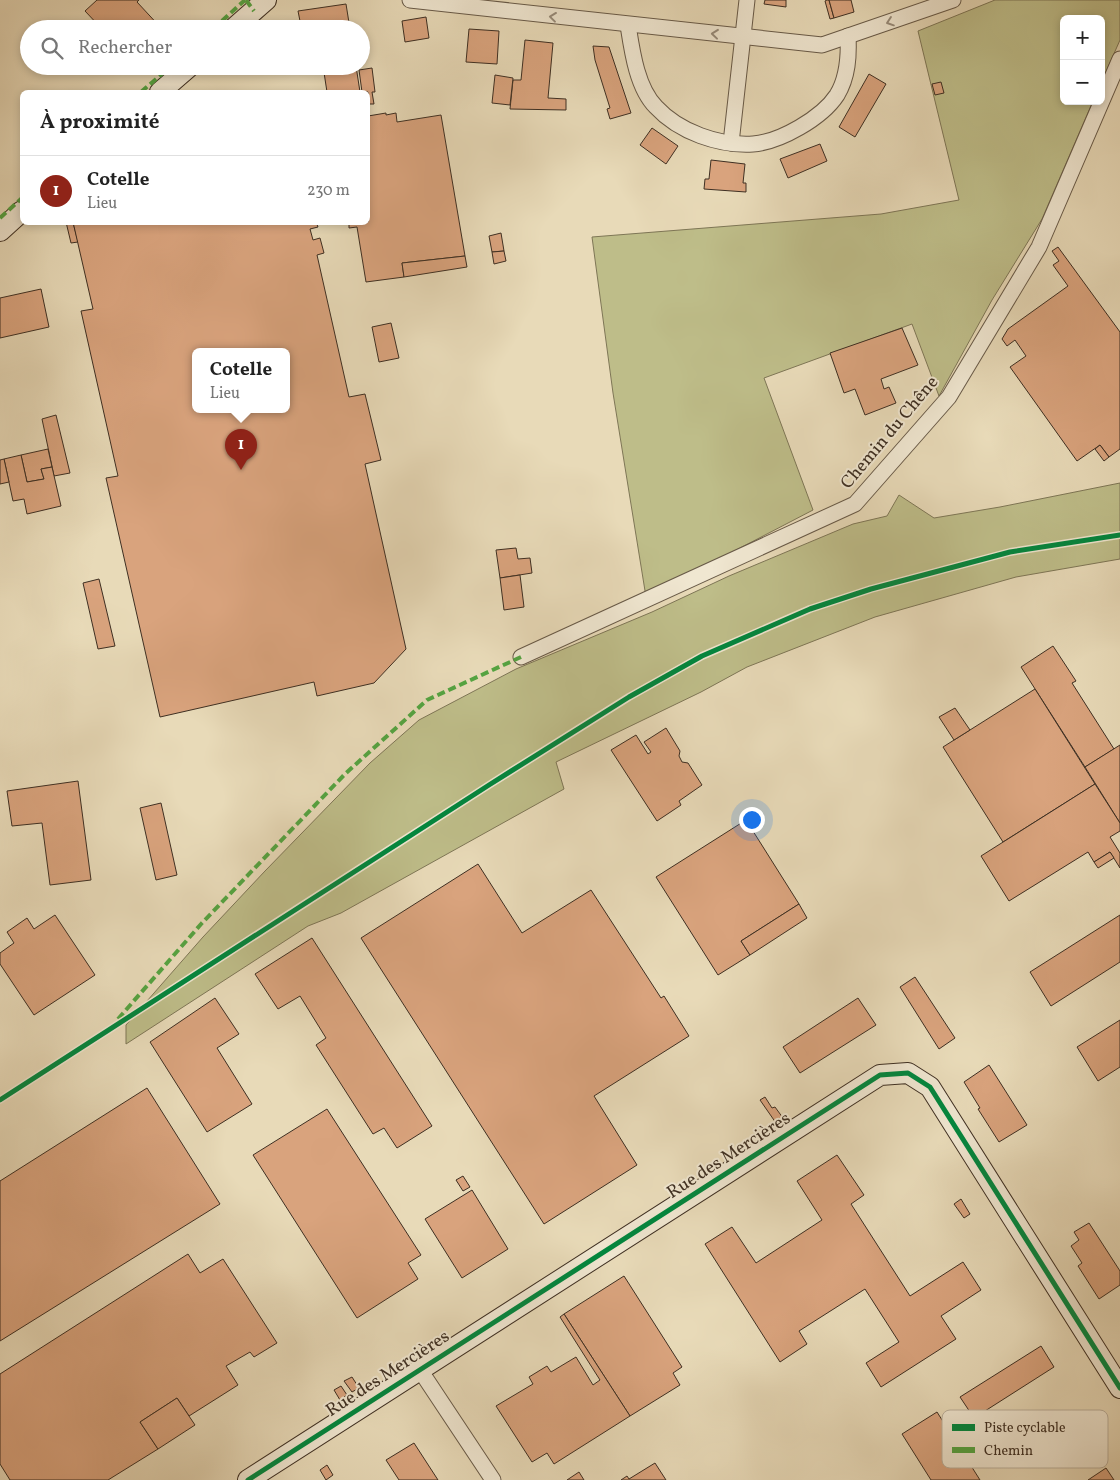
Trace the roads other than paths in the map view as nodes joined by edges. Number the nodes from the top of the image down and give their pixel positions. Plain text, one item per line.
1 (266, 0) edge
2 (410, 0) edge
3 (747, 0) edge
4 (953, 0) edge
5 (243, 20) edge
6 (628, 25) junction
7 (848, 36) junction
8 (744, 37) junction
9 (1120, 59) edge
10 (180, 75) edge
11 (162, 90) edge
12 (731, 142) junction
13 (20, 213) edge
14 (0, 231) edge
15 (521, 657) dead end
16 (420, 1370) junction
17 (1120, 1388) edge
18 (248, 1480) edge
19 (493, 1480) edge

1 - 5 street
6 -> 2 street
3 - 8 street
4 -> 7 street
8 -> 6 street
6 - 12 street
7 - 8 street
7 - 12 street
8 - 12 street
9 - 15 street, Chemin du Chêne
10 - 11 street
13 - 14 street
16 - 17 street, Rue des Mercières
16 - 18 street, Rue des Mercières
16 - 19 street

